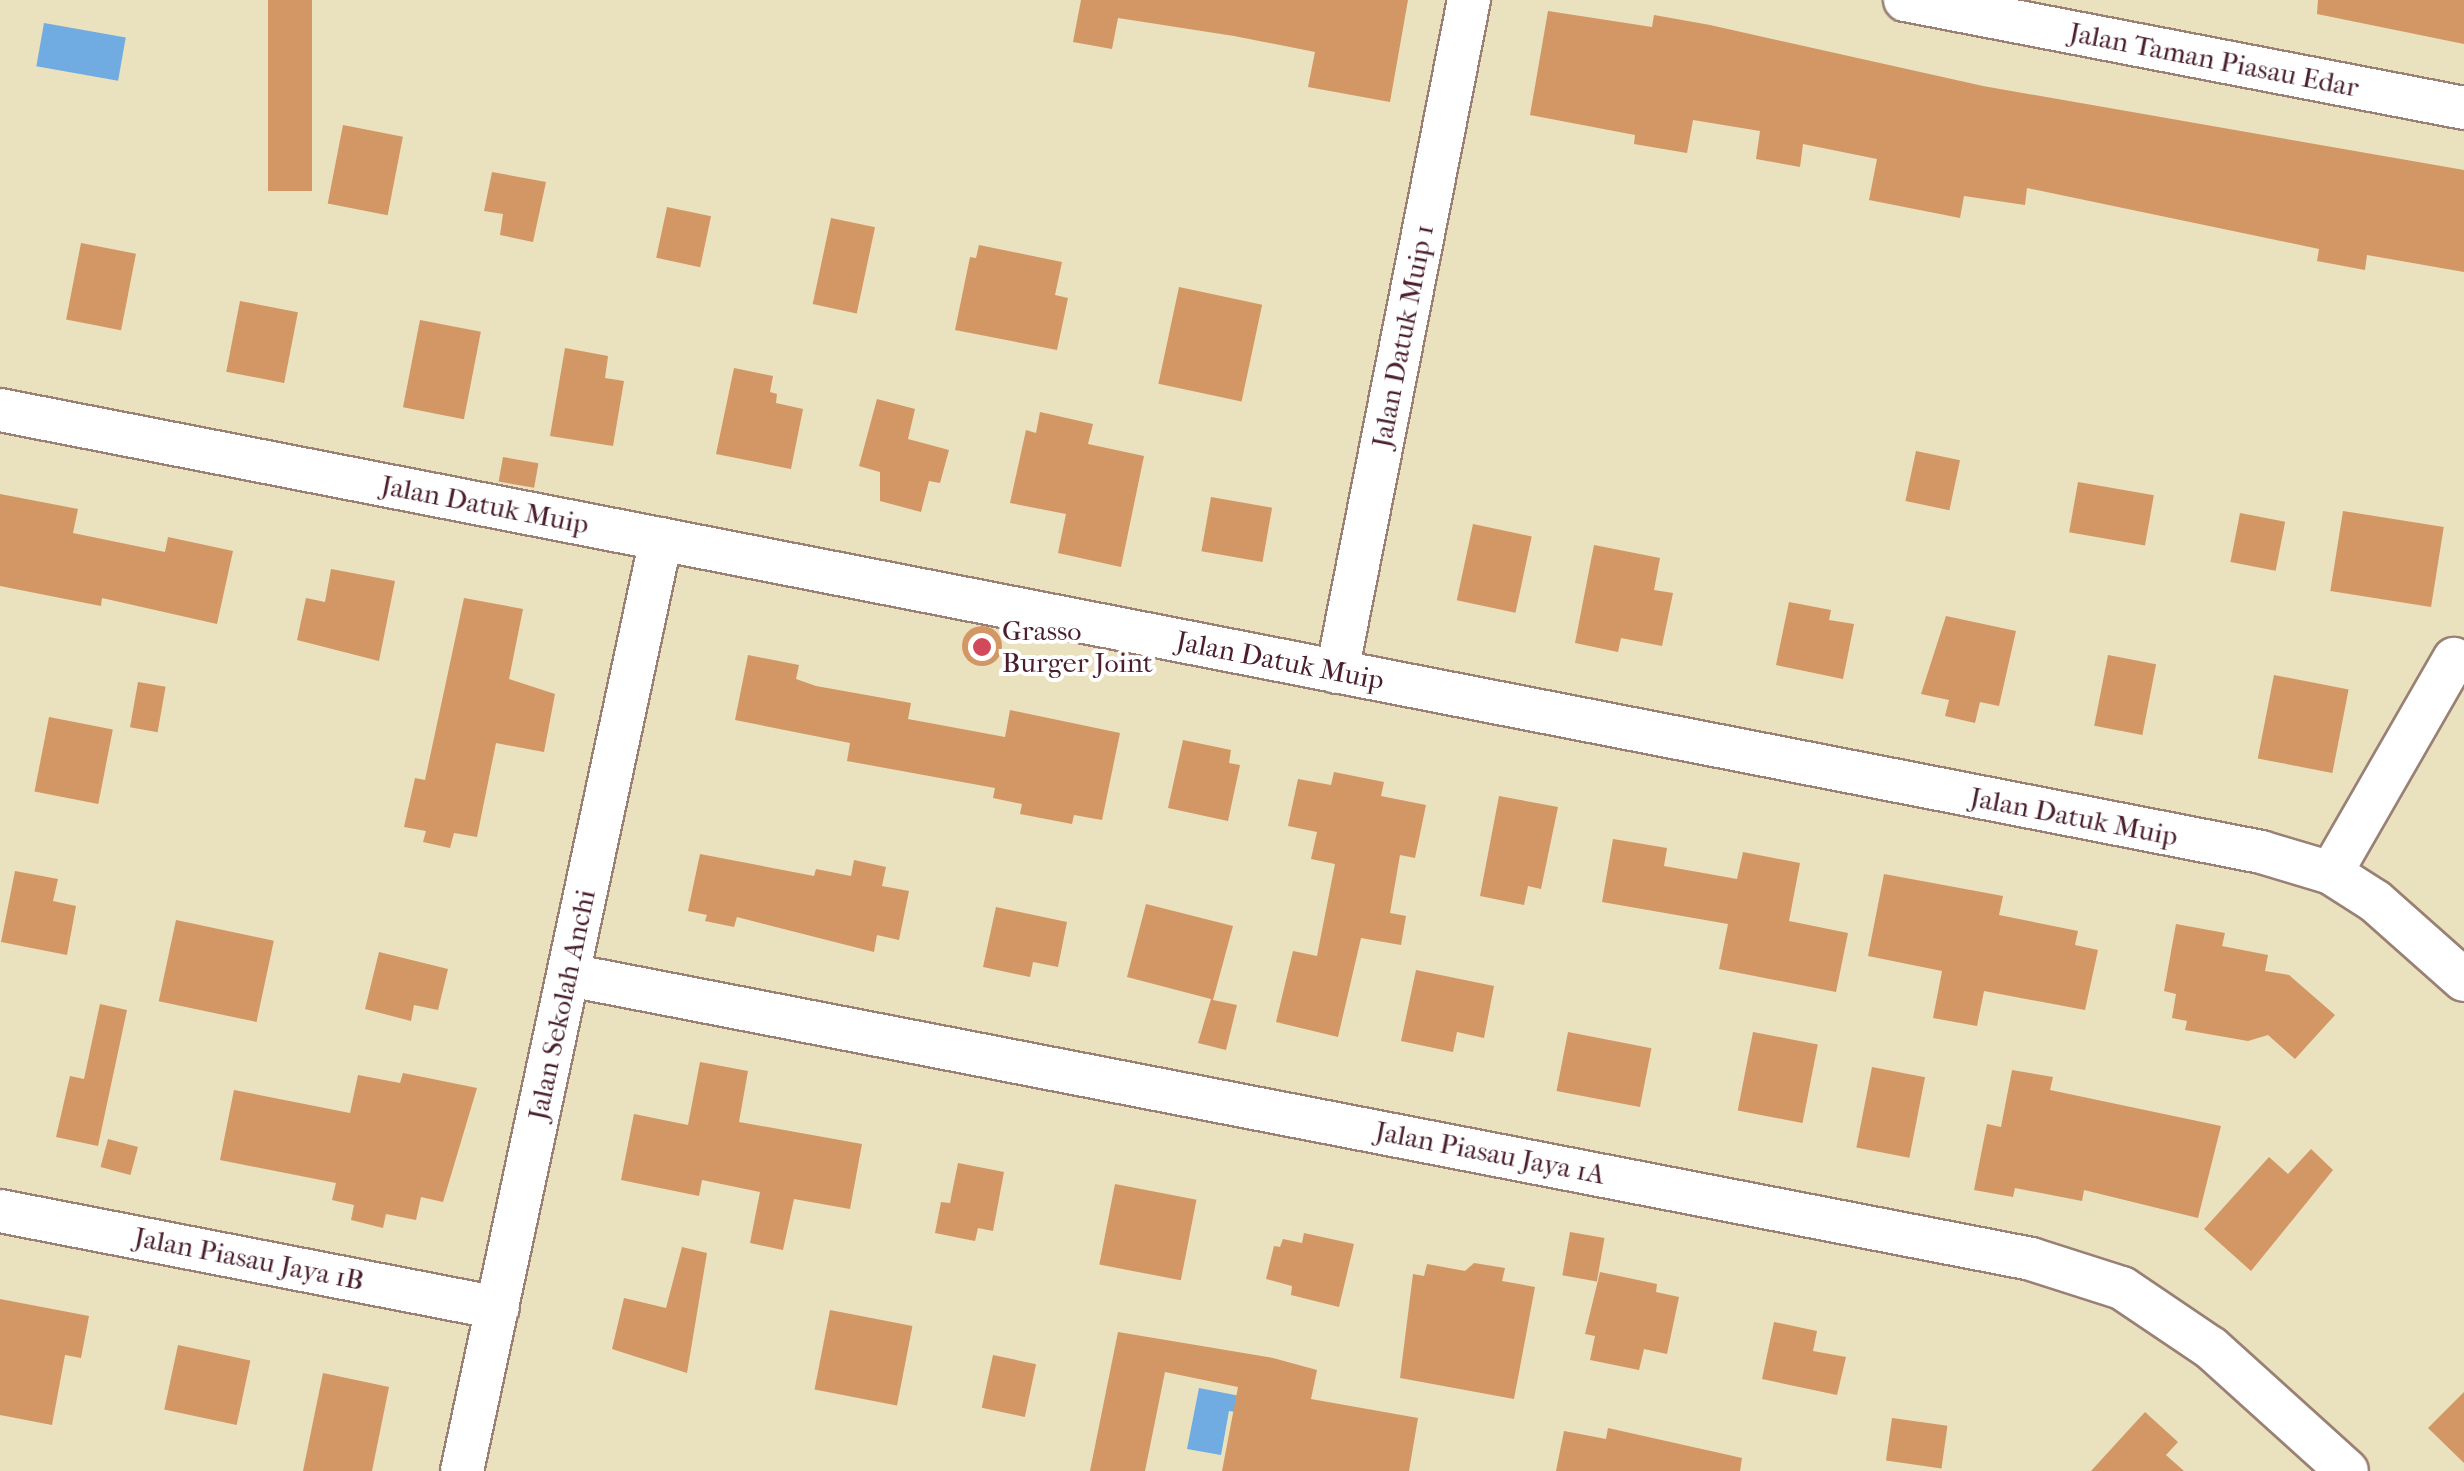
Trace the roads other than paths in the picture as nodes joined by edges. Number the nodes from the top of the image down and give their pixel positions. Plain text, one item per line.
1 (1469, 0) edge
2 (1905, 0) edge
3 (2464, 108) edge
4 (0, 410) edge
5 (661, 540) junction
6 (2454, 660) dead end
7 (1337, 672) junction
8 (2331, 873) junction
9 (2462, 973) edge
10 (569, 975) junction
11 (0, 1211) edge
12 (498, 1308) junction
13 (462, 1471) edge
14 (2347, 1471) edge

1 - 7 street, Jalan Datuk Muip 1
2 - 3 street, Jalan Taman Piasau Edar
4 - 5 street, Jalan Datuk Muip
5 - 7 street, Jalan Datuk Muip
5 - 10 street, Jalan Sekolah Anchi
6 - 8 street
7 - 8 street, Jalan Datuk Muip
8 - 9 street, Jalan Datuk Muip
10 - 12 street, Jalan Sekolah Anchi
10 - 14 street, Jalan Piasau Jaya 1A
11 - 12 street, Jalan Piasau Jaya 1B
12 - 13 street, Jalan Sekolah Anchi

